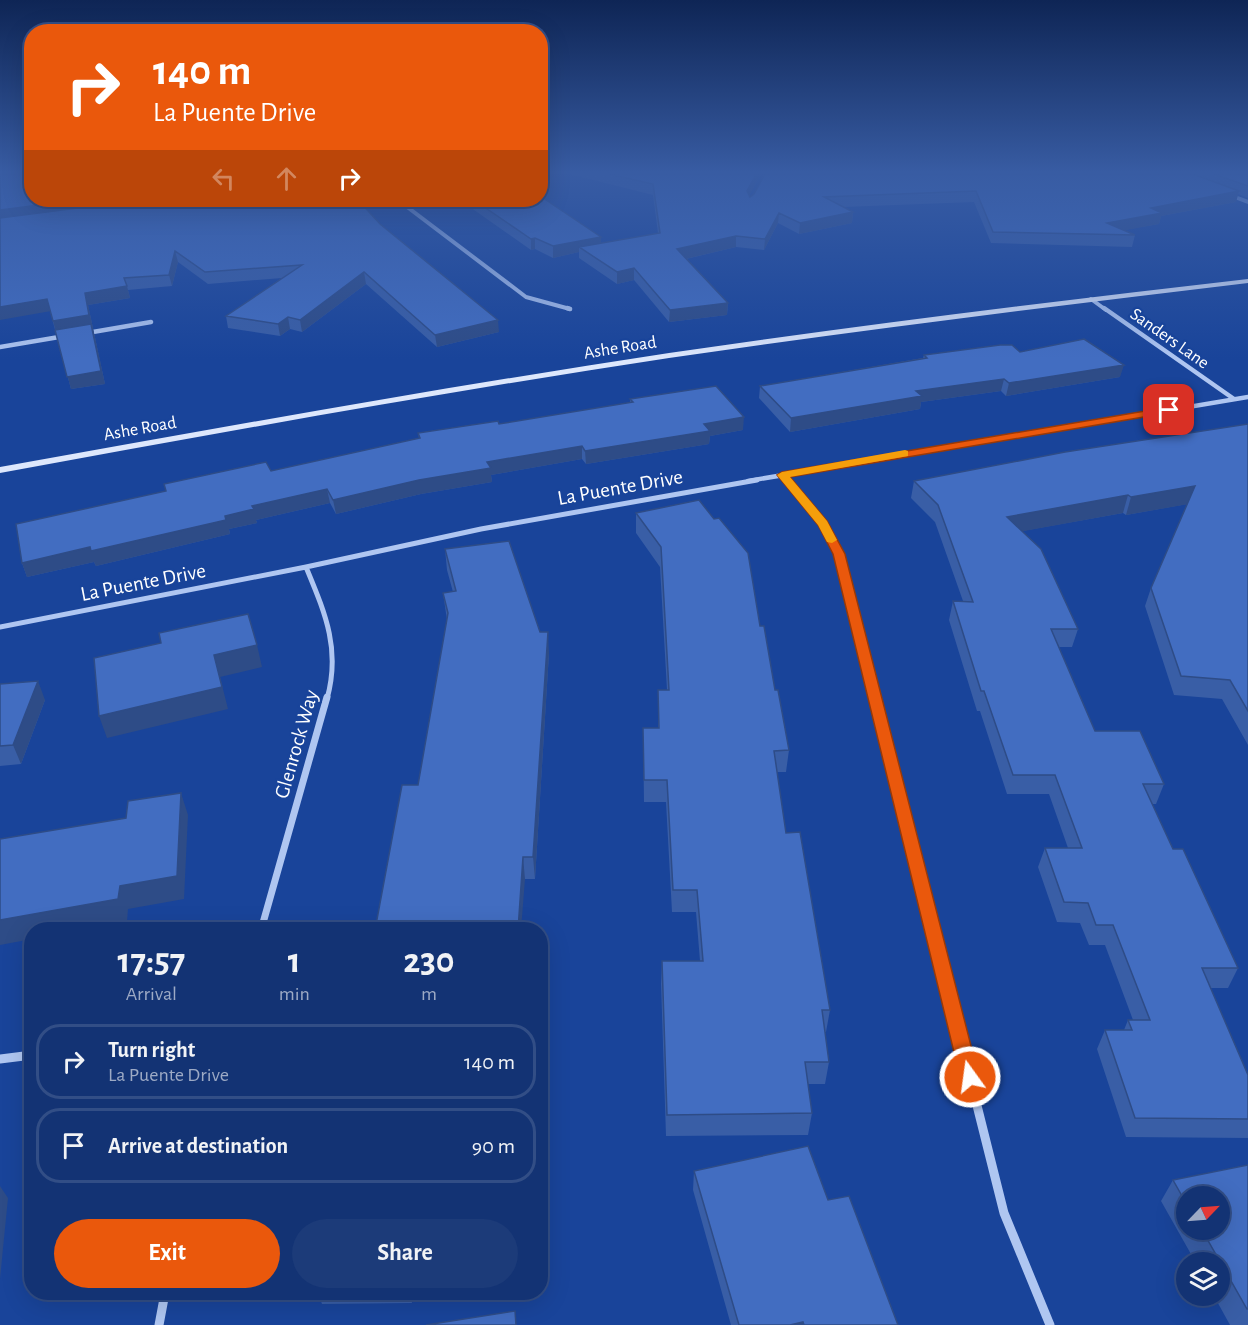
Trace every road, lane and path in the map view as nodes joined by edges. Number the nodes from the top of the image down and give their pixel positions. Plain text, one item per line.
1 (445, 236) edge
2 (1248, 281) edge
3 (1091, 299) junction
4 (570, 309) dead end
5 (151, 322) dead end
6 (81, 334) edge
7 (70, 336) edge
8 (0, 347) edge
9 (1248, 397) edge
10 (1234, 399) junction
11 (0, 470) edge
12 (782, 475) junction
13 (306, 567) junction
14 (0, 627) edge
15 (263, 922) edge
16 (24, 1056) edge
17 (0, 1059) edge
18 (164, 1300) edge
19 (159, 1325) edge
20 (1050, 1325) edge

1 - 4 street
2 - 3 street, Ashe Road
3 - 10 street, Sanders Lane
3 - 11 street, Ashe Road
5 - 6 street
7 - 8 street
9 - 10 street, La Puente Drive
10 - 12 street, La Puente Drive
12 - 13 street, La Puente Drive
12 - 20 street
13 - 14 street, La Puente Drive
13 - 15 street, Glenrock Way
16 - 17 street
18 - 19 street

